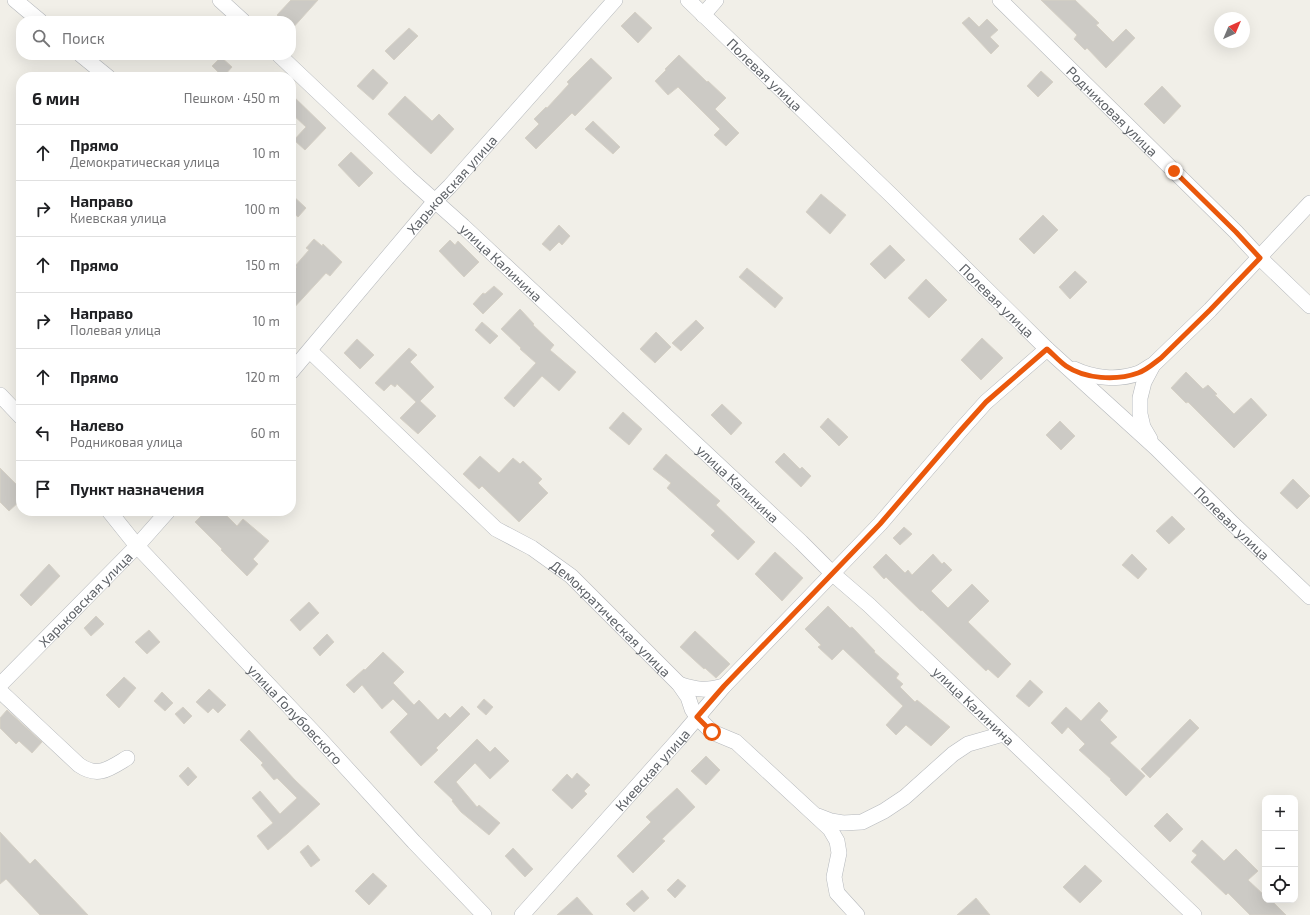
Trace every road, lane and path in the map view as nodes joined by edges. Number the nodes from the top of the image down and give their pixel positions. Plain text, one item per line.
1 (15, 0) edge
2 (220, 0) edge
3 (615, 0) edge
4 (688, 0) edge
5 (716, 0) edge
6 (1000, 0) edge
7 (703, 15) junction
8 (34, 16) edge
9 (238, 16) edge
10 (87, 60) edge
11 (284, 60) edge
12 (102, 72) edge
13 (435, 201) junction
14 (1310, 203) edge
15 (1260, 258) junction
16 (1310, 306) edge
17 (1047, 349) junction
18 (310, 351) junction
19 (1153, 365) junction
20 (296, 366) edge
21 (1066, 366) junction
22 (0, 395) edge
23 (16, 412) edge
24 (1156, 448) junction
25 (113, 516) edge
26 (164, 516) edge
27 (137, 546) junction
28 (833, 574) junction
29 (1310, 596) edge
30 (679, 684) junction
31 (0, 685) edge
32 (724, 686) junction
33 (0, 691) edge
34 (697, 717) junction
35 (1003, 734) junction
36 (127, 758) dead end
37 (815, 815) junction
38 (484, 915) edge
39 (522, 915) edge
40 (857, 915) edge
41 (1194, 915) edge

1 - 8 street
2 - 9 street
3 - 13 street, Харьковская улица
4 - 7 street, Полевая улица
5 - 7 street
6 - 15 street, Родниковая улица
7 - 17 street, Полевая улица
10 - 12 street
11 - 13 street, улица Калинина
13 - 18 street, Харьковская улица
13 - 28 street, улица Калинина
14 - 15 street
15 - 16 street, Родниковая улица
15 - 19 street
17 - 21 street, Полевая улица
17 - 28 street, Киевская улица
18 - 20 street, Харьковская улица
18 - 30 street, Демократическая улица
19 - 21 street
19 - 24 street
21 - 24 street, Полевая улица
22 - 23 street
24 - 29 street, Полевая улица
25 - 27 street, улица Голубовского
26 - 27 street, Харьковская улица
27 - 31 street, Харьковская улица
27 - 38 street, улица Голубовского
28 - 32 street, Киевская улица
28 - 35 street, улица Калинина
30 - 32 street
30 - 34 street, Демократическая улица
32 - 34 street, Киевская улица
33 - 36 street
34 - 37 street, Демократическая улица
34 - 39 street, Киевская улица
35 - 37 street
35 - 41 street, улица Калинина
37 - 40 street, Демократическая улица

